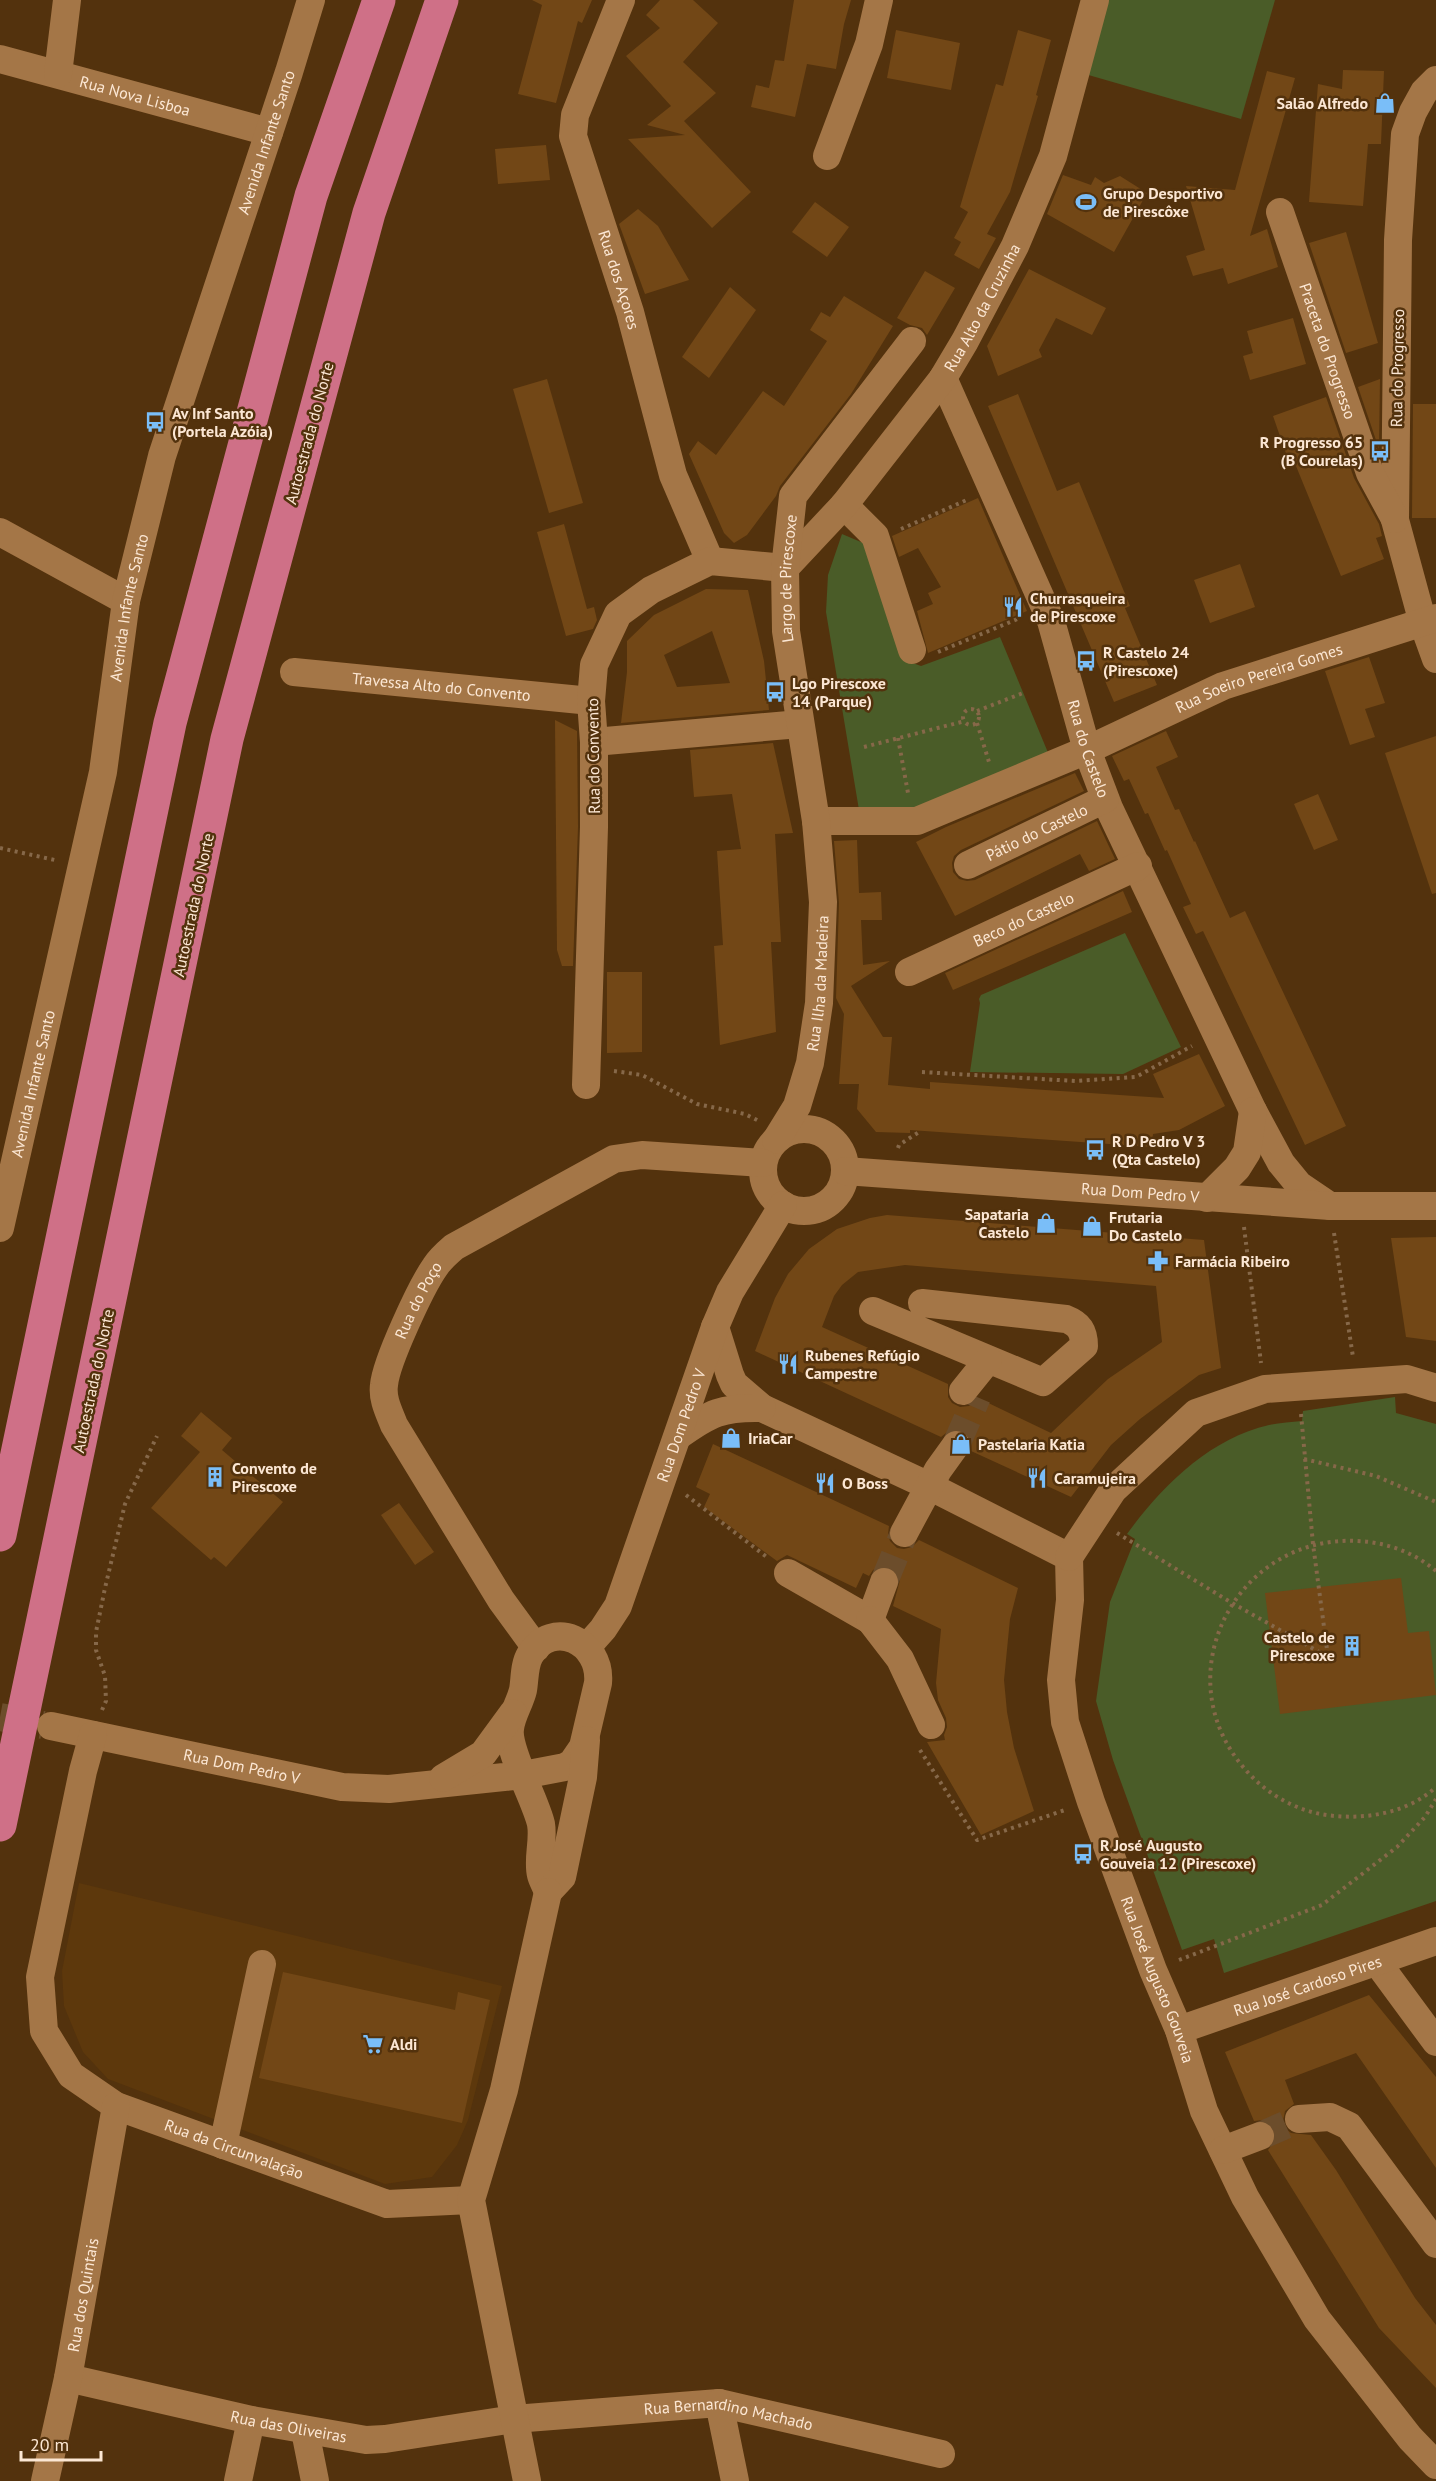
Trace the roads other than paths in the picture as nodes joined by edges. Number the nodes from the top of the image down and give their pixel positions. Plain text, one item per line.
1 (67, 0) edge
2 (311, 0) edge
3 (379, 0) edge
4 (442, 0) edge
5 (621, 0) edge
6 (879, 0) edge
7 (1095, 0) edge
8 (0, 59) edge
9 (58, 74) junction
10 (1436, 80) edge
11 (269, 132) junction
12 (826, 156) dead end
13 (1280, 212) dead end
14 (912, 340) dead end
15 (943, 378) junction
16 (844, 505) junction
17 (1395, 520) junction
18 (0, 532) edge
19 (710, 561) junction
20 (785, 568) junction
21 (126, 601) junction
22 (1430, 621) edge
23 (912, 650) road end
24 (1436, 659) edge
25 (294, 672) dead end
26 (591, 701) junction
27 (800, 724) junction
28 (594, 742) junction
29 (1087, 750) junction
30 (1105, 800) junction
31 (816, 821) junction
32 (968, 865) dead end
33 (1138, 866) junction
34 (909, 972) dead end
35 (587, 1076) road end
36 (1253, 1111) junction
37 (773, 1145) junction
38 (845, 1171) junction
39 (1207, 1198) junction
40 (783, 1205) junction
41 (1330, 1206) junction
42 (1436, 1206) edge
43 (0, 1228) edge
44 (922, 1303) dead end
45 (873, 1311) dead end
46 (715, 1327) junction
47 (988, 1360) junction
48 (1436, 1388) edge
49 (970, 1394) tunnel mouth
50 (762, 1408) junction
51 (678, 1436) junction
52 (948, 1441) tunnel mouth
53 (934, 1478) junction
54 (904, 1533) tunnel mouth
55 (0, 1535) edge
56 (1069, 1557) junction
57 (788, 1573) road end
58 (884, 1582) tunnel mouth
59 (870, 1620) junction
60 (587, 1647) junction
61 (536, 1648) junction
62 (517, 1708) junction
63 (931, 1725) road end
64 (51, 1726) tunnel mouth
65 (587, 1733) junction
66 (93, 1735) junction
67 (530, 1767) junction
68 (433, 1783) junction
69 (0, 1825) edge
70 (548, 1892) junction
71 (1436, 1941) edge
72 (1377, 1962) junction
73 (262, 1964) dead end
74 (1179, 2030) junction
75 (1436, 2042) edge
76 (116, 2106) junction
77 (1299, 2119) tunnel mouth
78 (1260, 2136) tunnel mouth
79 (223, 2145) junction
80 (1223, 2150) junction
81 (471, 2200) junction
82 (1436, 2244) edge
83 (68, 2378) junction
84 (719, 2403) junction
85 (514, 2419) junction
86 (250, 2420) junction
87 (304, 2431) junction
88 (942, 2454) dead end
89 (1436, 2465) edge
90 (45, 2481) edge
91 (238, 2481) edge
92 (315, 2481) edge
93 (527, 2481) edge
94 (735, 2481) edge

1 - 9 street
2 - 11 street, Avenida Infante Santo
3 - 55 highway
4 - 69 highway, Autoestrada do Norte
5 - 19 street, Rua dos Açores
6 - 12 street
7 - 15 street, Rua Alto da Cruzinha
8 - 9 street, Rua Nova Lisboa
9 - 11 street, Rua Nova Lisboa
10 - 17 street, Rua do Progresso
11 - 21 street, Avenida Infante Santo
13 - 17 street, Praceta do Progresso
14 - 20 street, Largo de Pirescoxe
15 - 16 street, Rua Alto da Cruzinha
15 - 29 street, Rua do Castelo
16 - 20 street, Rua Alto da Cruzinha
16 - 23 street
17 - 22 street, Rua do Progresso
18 - 21 street
19 - 20 street
19 - 26 street, Rua do Convento
20 - 27 street, Largo de Pirescoxe
21 - 43 street, Avenida Infante Santo
22 - 24 street, Rua do Progresso
22 - 29 street, Rua Soeiro Pereira Gomes
25 - 26 street, Travessa Alto do Convento
26 - 28 street, Rua do Convento
27 - 28 street
27 - 31 street, Largo de Pirescoxe
28 - 35 street, Rua do Convento
29 - 30 street, Rua do Castelo
29 - 31 street
30 - 32 street, Pátio do Castelo
30 - 33 street, Rua do Castelo
31 - 37 street, Rua Ilha da Madeira
33 - 34 street, Beco do Castelo
33 - 36 street, Rua do Castelo
36 - 39 street
36 - 41 street, Rua do Castelo
37 - 38 street
37 - 40 street
37 - 61 street, Rua do Poço
38 - 39 street, Rua Dom Pedro V
38 - 40 street
39 - 41 street, Rua Dom Pedro V
40 - 46 street, Rua Dom Pedro V
41 - 42 street, Rua Dom Pedro V
44 - 47 street
45 - 47 street
46 - 50 street
46 - 51 street, Rua Dom Pedro V
47 - 49 street
48 - 56 street
50 - 51 street
50 - 53 street
51 - 60 street, Rua Dom Pedro V
52 - 53 street
53 - 54 street
53 - 56 street
56 - 74 street, Rua José Augusto Gouveia
57 - 59 street
58 - 59 street
59 - 63 street
60 - 61 street
60 - 65 street, Rua Dom Pedro V
61 - 62 street, Rua Dom Pedro V
62 - 67 street, Rua Dom Pedro V
62 - 68 street, Rua Dom Pedro V
64 - 66 street, Rua Dom Pedro V
65 - 67 street, Rua Dom Pedro V
65 - 70 street, Rua Dom Pedro V
66 - 68 street, Rua Dom Pedro V
66 - 76 street, Rua da Circunvalação
67 - 68 street, Rua Dom Pedro V
67 - 70 street, Rua Dom Pedro V
70 - 81 street
71 - 72 street, Rua José Cardoso Pires
72 - 74 street, Rua José Cardoso Pires
72 - 75 street
73 - 79 street
74 - 80 street, Rua José Augusto Gouveia
76 - 79 street, Rua da Circunvalação
76 - 83 street, Rua dos Quintais
77 - 82 street
78 - 80 street
79 - 81 street, Rua da Circunvalação
80 - 89 street, Rua José Augusto Gouveia
81 - 85 street
83 - 86 street, Rua das Oliveiras
83 - 90 street, Rua dos Quintais
84 - 85 street, Rua Bernardino Machado
84 - 88 street, Rua Bernardino Machado
84 - 94 street
85 - 87 street, Rua das Oliveiras
85 - 93 street
86 - 87 street, Rua das Oliveiras
86 - 91 street
87 - 92 street

